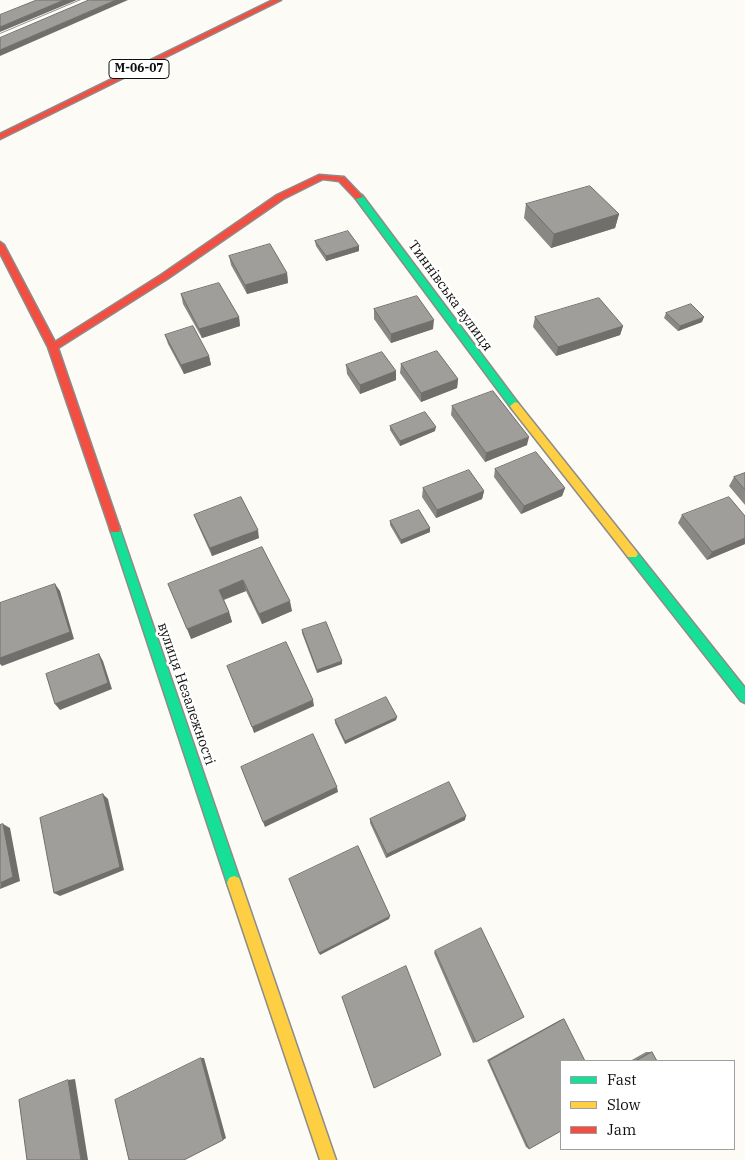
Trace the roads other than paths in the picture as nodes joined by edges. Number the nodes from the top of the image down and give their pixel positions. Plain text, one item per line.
1 (88, 0) edge
2 (278, 0) edge
3 (0, 37) edge
4 (0, 136) edge
5 (0, 245) edge
6 (53, 347) junction
7 (745, 697) edge
8 (328, 1160) edge

1 - 3 lane
2 - 4 street, М-06-07
5 - 6 street, вулиця Незалежності
6 - 7 street, Тиннівська вулиця
6 - 8 street, вулиця Незалежності

